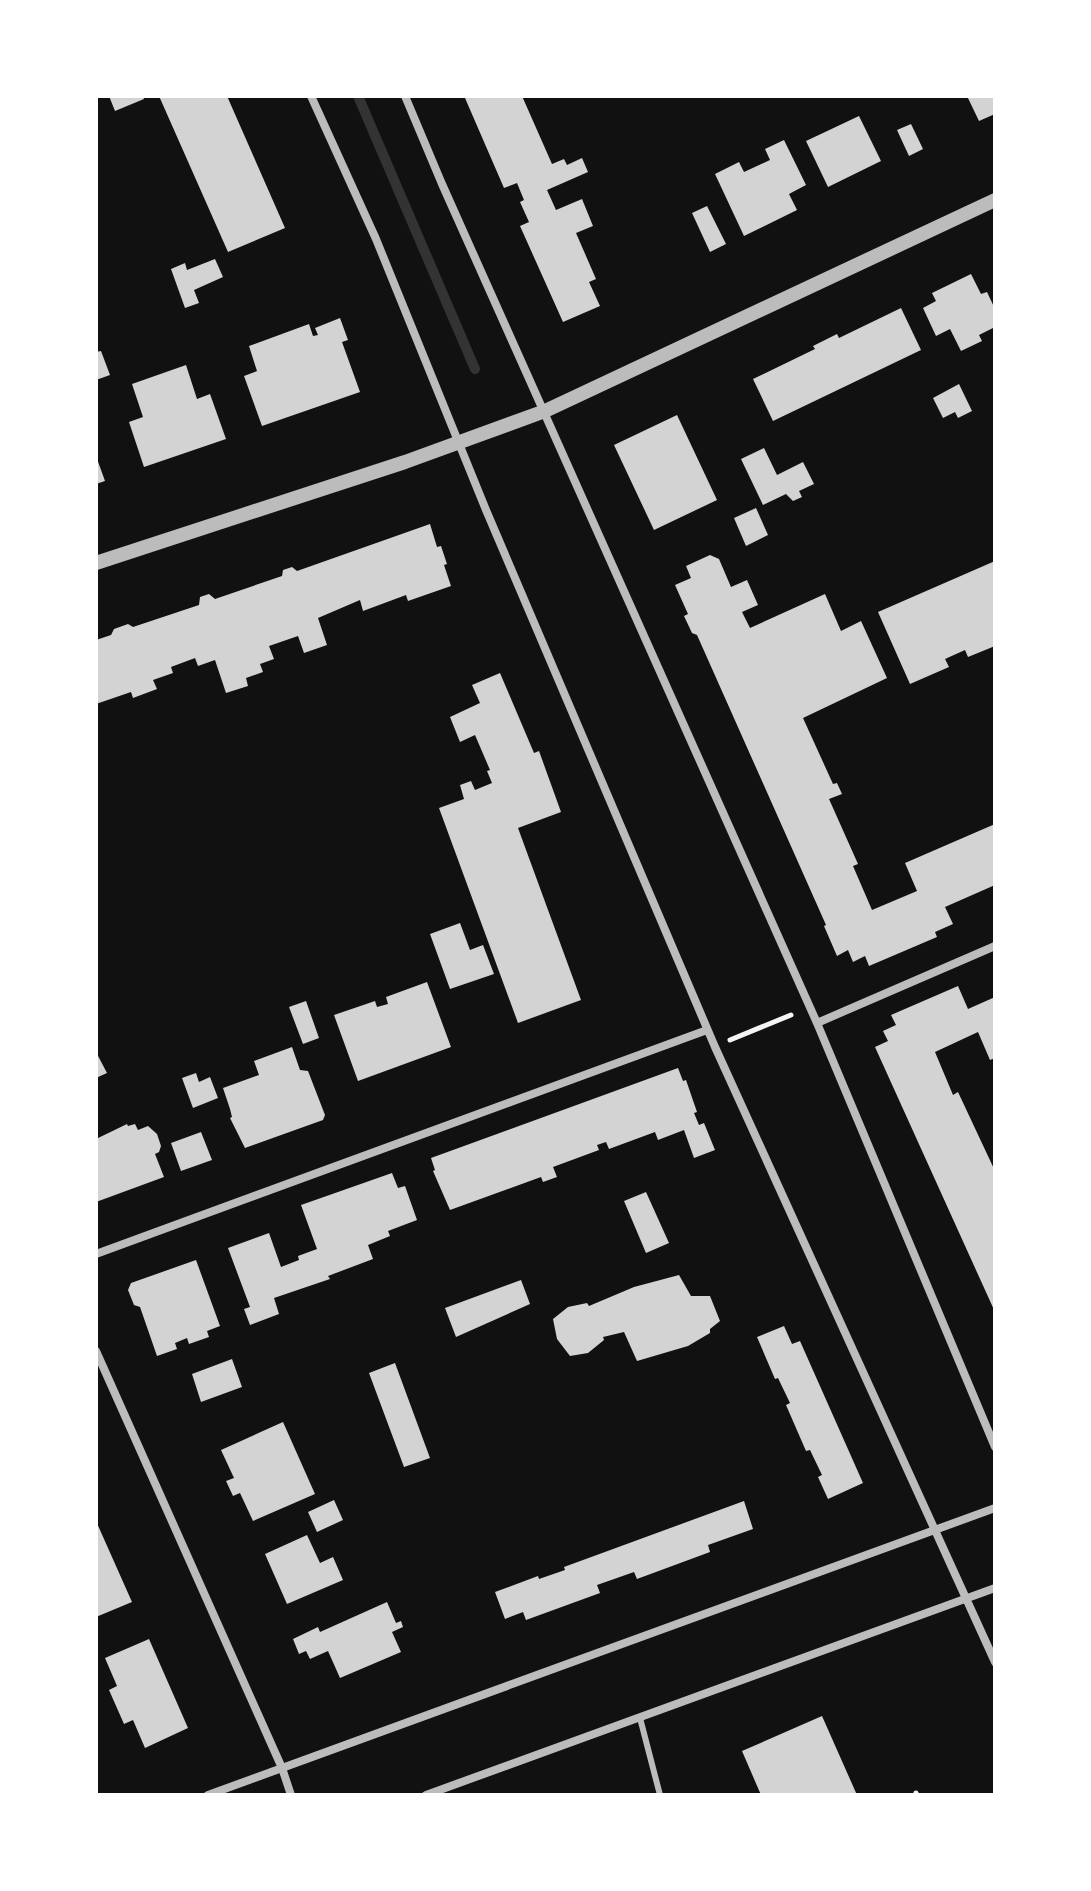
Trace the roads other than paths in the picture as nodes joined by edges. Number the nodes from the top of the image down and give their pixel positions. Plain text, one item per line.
1 (311, 96) edge
2 (405, 96) edge
3 (995, 200) edge
4 (545, 411) junction
5 (459, 443) junction
6 (96, 563) edge
7 (995, 946) edge
8 (817, 1023) junction
9 (707, 1030) junction
10 (96, 1254) edge
11 (96, 1351) edge
12 (995, 1447) edge
13 (995, 1508) edge
14 (935, 1531) junction
15 (995, 1588) edge
16 (967, 1598) junction
17 (995, 1662) edge
18 (640, 1718) junction
19 (282, 1768) junction
20 (208, 1795) edge
21 (291, 1795) edge
22 (426, 1795) edge
23 (660, 1795) edge

1 - 5 street
2 - 4 street
3 - 4 street
4 - 5 street
4 - 8 street
5 - 6 street
5 - 9 street
7 - 8 street
8 - 12 street
9 - 10 street
9 - 14 street
11 - 19 street
13 - 14 street
14 - 16 street
14 - 19 street
15 - 16 street
16 - 17 street
16 - 18 street
18 - 22 street
18 - 23 lane
19 - 20 street
19 - 21 street

